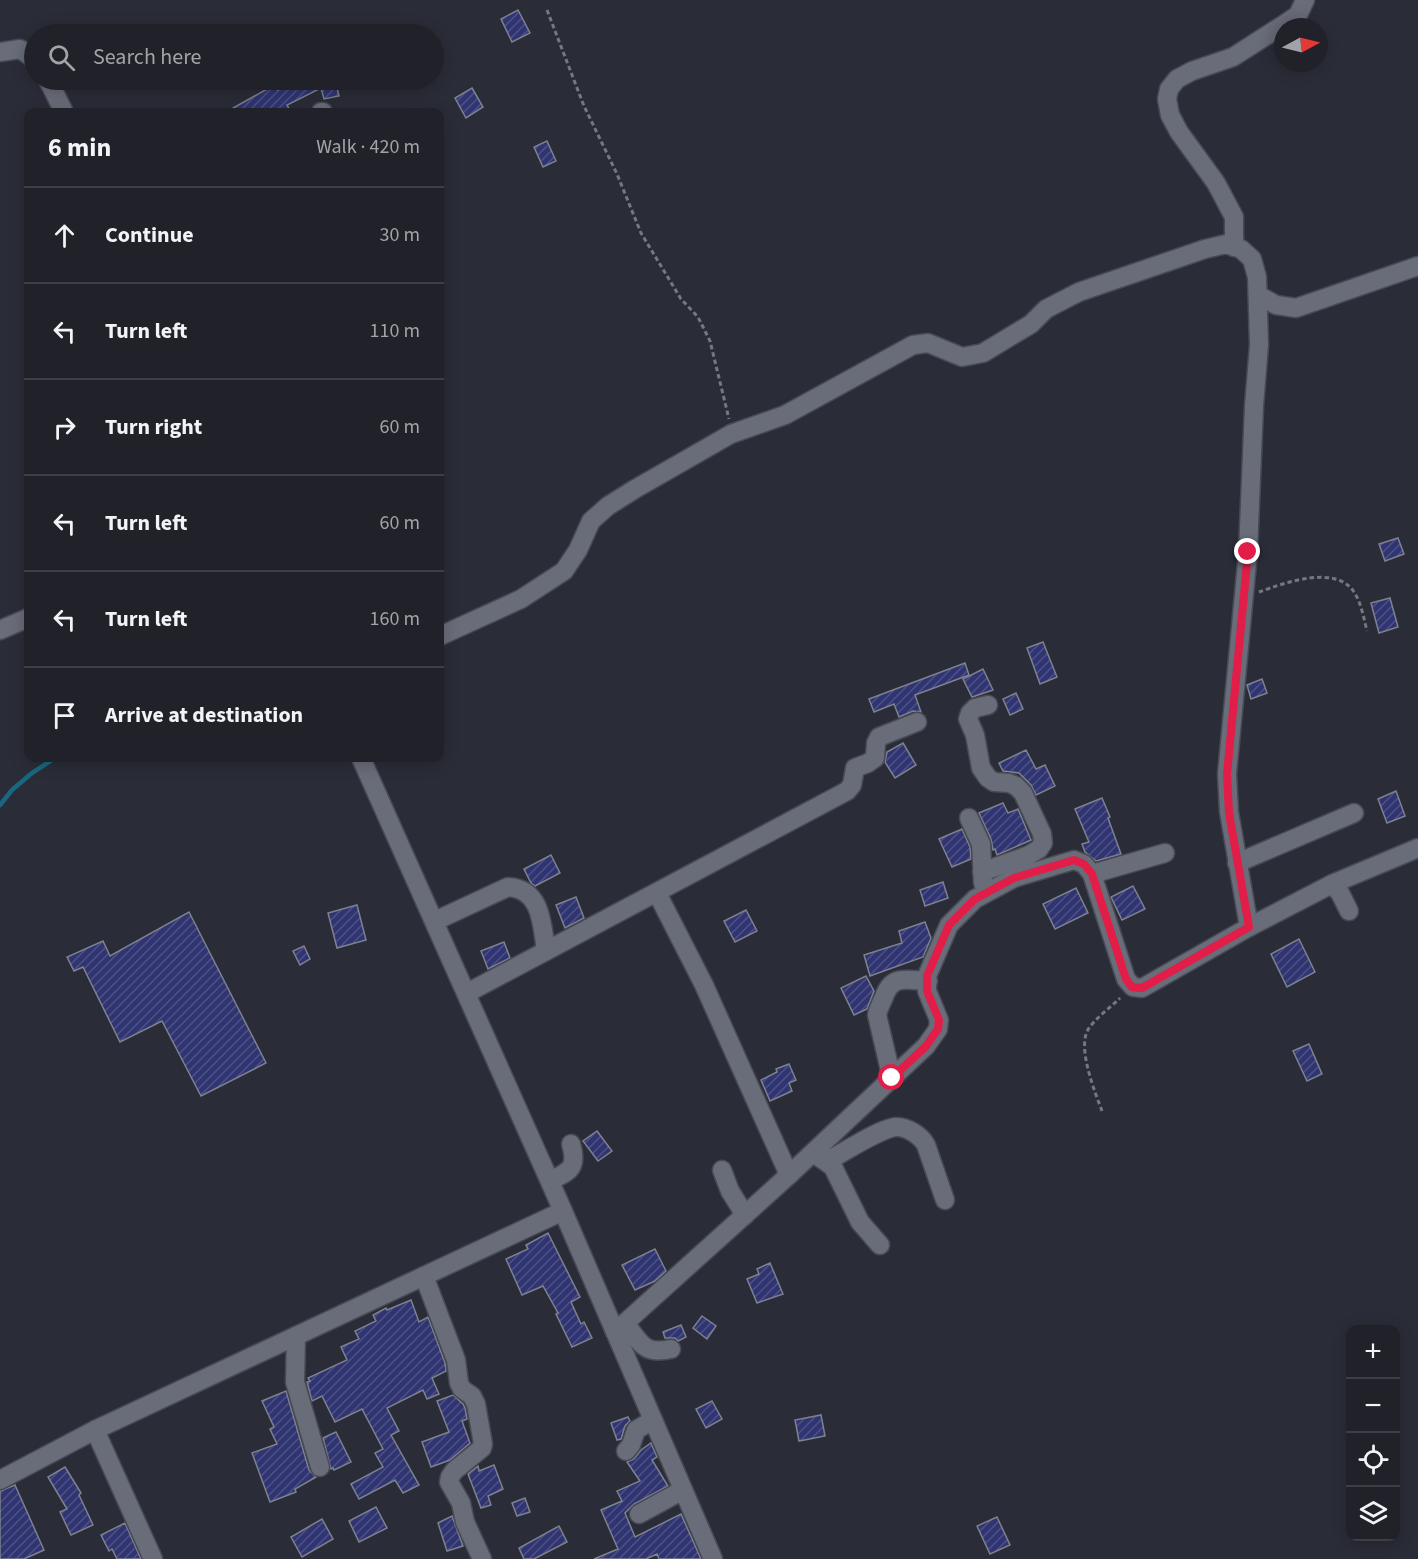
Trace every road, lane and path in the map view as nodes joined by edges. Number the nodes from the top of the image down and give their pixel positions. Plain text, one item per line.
1 (1305, 0) edge
2 (546, 10) dead end
3 (24, 51) edge
4 (0, 52) edge
5 (53, 90) edge
6 (62, 108) edge
7 (1234, 247) junction
8 (1418, 266) edge
9 (1258, 295) junction
10 (731, 434) junction
11 (1244, 598) junction
12 (24, 620) edge
13 (0, 630) edge
14 (1367, 631) dead end
15 (444, 634) edge
16 (988, 705) dead end
17 (917, 722) dead end
18 (363, 762) edge
19 (1354, 813) dead end
20 (969, 818) dead end
21 (1418, 848) edge
22 (1165, 853) dead end
23 (1238, 863) junction
24 (982, 872) junction
25 (1092, 874) junction
26 (1332, 884) junction
27 (657, 893) junction
28 (984, 894) junction
29 (1349, 911) dead end
30 (435, 921) junction
31 (1249, 927) junction
32 (546, 951) junction
33 (927, 981) junction
34 (1132, 987) junction
35 (467, 993) junction
36 (892, 1078) junction
37 (1102, 1111) dead end
38 (571, 1144) dead end
39 (819, 1157) junction
40 (722, 1170) dead end
41 (789, 1175) junction
42 (550, 1181) junction
43 (945, 1200) dead end
44 (563, 1211) junction
45 (745, 1215) junction
46 (880, 1245) dead end
47 (424, 1276) junction
48 (620, 1328) junction
49 (296, 1336) junction
50 (671, 1349) dead end
51 (653, 1420) junction
52 (95, 1430) junction
53 (626, 1451) dead end
54 (320, 1467) dead end
55 (0, 1480) edge
56 (683, 1490) junction
57 (639, 1514) dead end
58 (153, 1559) edge
59 (482, 1559) edge
60 (713, 1559) edge

1 - 7 street
2 - 10 path
3 - 4 street
5 - 6 street
7 - 9 street
7 - 10 street
8 - 9 street
9 - 11 street
10 - 15 street
11 - 14 path
11 - 23 street
12 - 13 street
16 - 24 street
17 - 27 street
18 - 30 street
19 - 23 street
20 - 24 street
21 - 26 street
22 - 25 street
23 - 31 street
24 - 28 street
25 - 28 street
25 - 34 street
26 - 29 street
26 - 31 street
27 - 32 street
27 - 41 street
28 - 33 street
30 - 32 street
30 - 35 street
31 - 34 street
32 - 35 street
33 - 36 street
33 - 36 street
34 - 37 path
35 - 42 street
36 - 39 street
38 - 42 street
39 - 41 street
39 - 43 street
39 - 46 street
40 - 45 street
41 - 45 street
42 - 44 street
44 - 47 street
44 - 48 street
45 - 48 street
47 - 49 street
47 - 59 street
48 - 50 street
48 - 51 street
49 - 52 street
49 - 54 street
51 - 53 street
51 - 56 street
52 - 55 street
52 - 58 street
56 - 57 street
56 - 60 street

